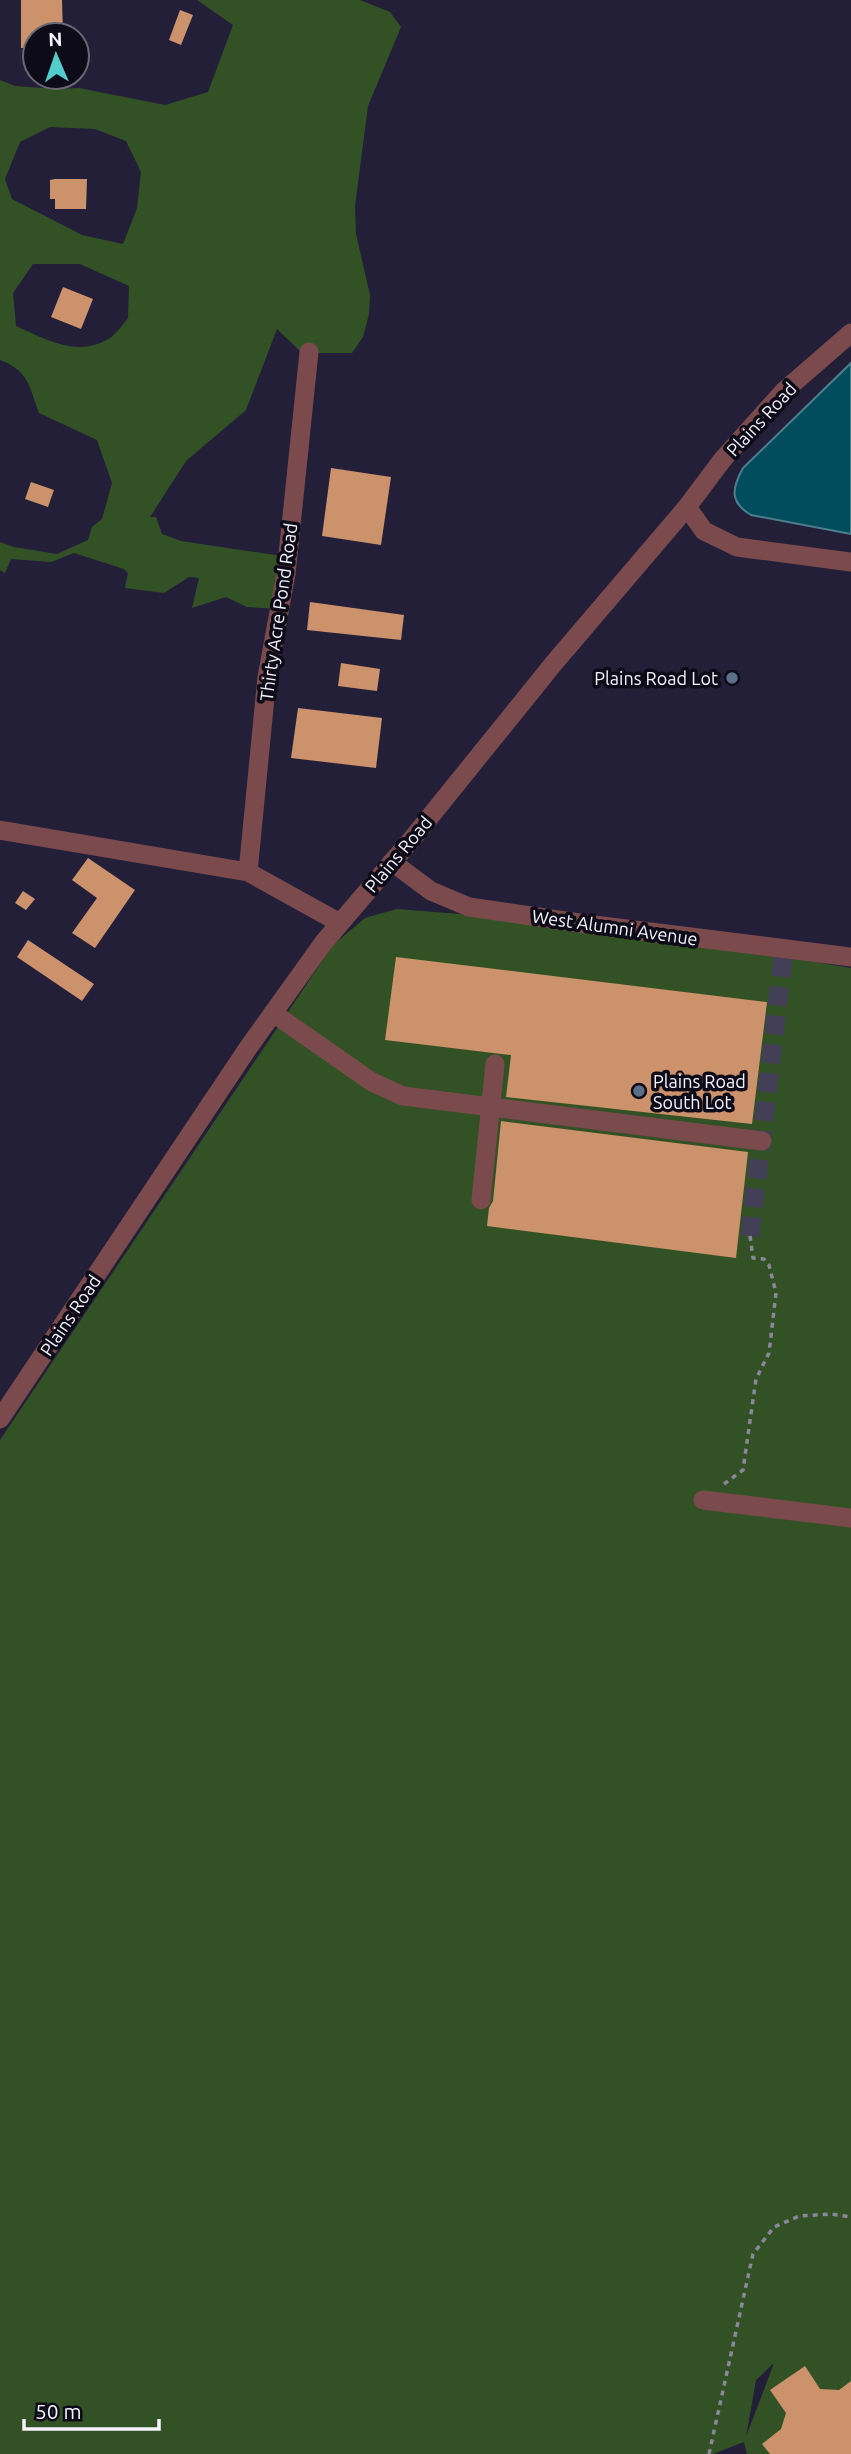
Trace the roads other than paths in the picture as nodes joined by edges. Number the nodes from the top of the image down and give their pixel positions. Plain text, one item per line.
1 (851, 333) edge
2 (309, 352) dead end
3 (687, 507) junction
4 (851, 562) edge
5 (0, 830) edge
6 (392, 862) junction
7 (247, 872) junction
8 (340, 923) junction
9 (851, 957) edge
10 (273, 1013) junction
11 (495, 1064) dead end
12 (490, 1107) junction
13 (762, 1141) dead end
14 (481, 1200) dead end
15 (0, 1419) edge
16 (702, 1500) road end
17 (851, 1518) edge

1 - 3 street, Plains Road
2 - 7 street, Thirty Acre Pond Road
3 - 4 street
3 - 6 street, Plains Road
5 - 7 street
6 - 8 street, Plains Road
6 - 9 street, West Alumni Avenue
7 - 8 street
8 - 10 street, Plains Road
10 - 12 street
10 - 15 street, Plains Road
11 - 12 street
12 - 13 street
12 - 14 street
16 - 17 street

